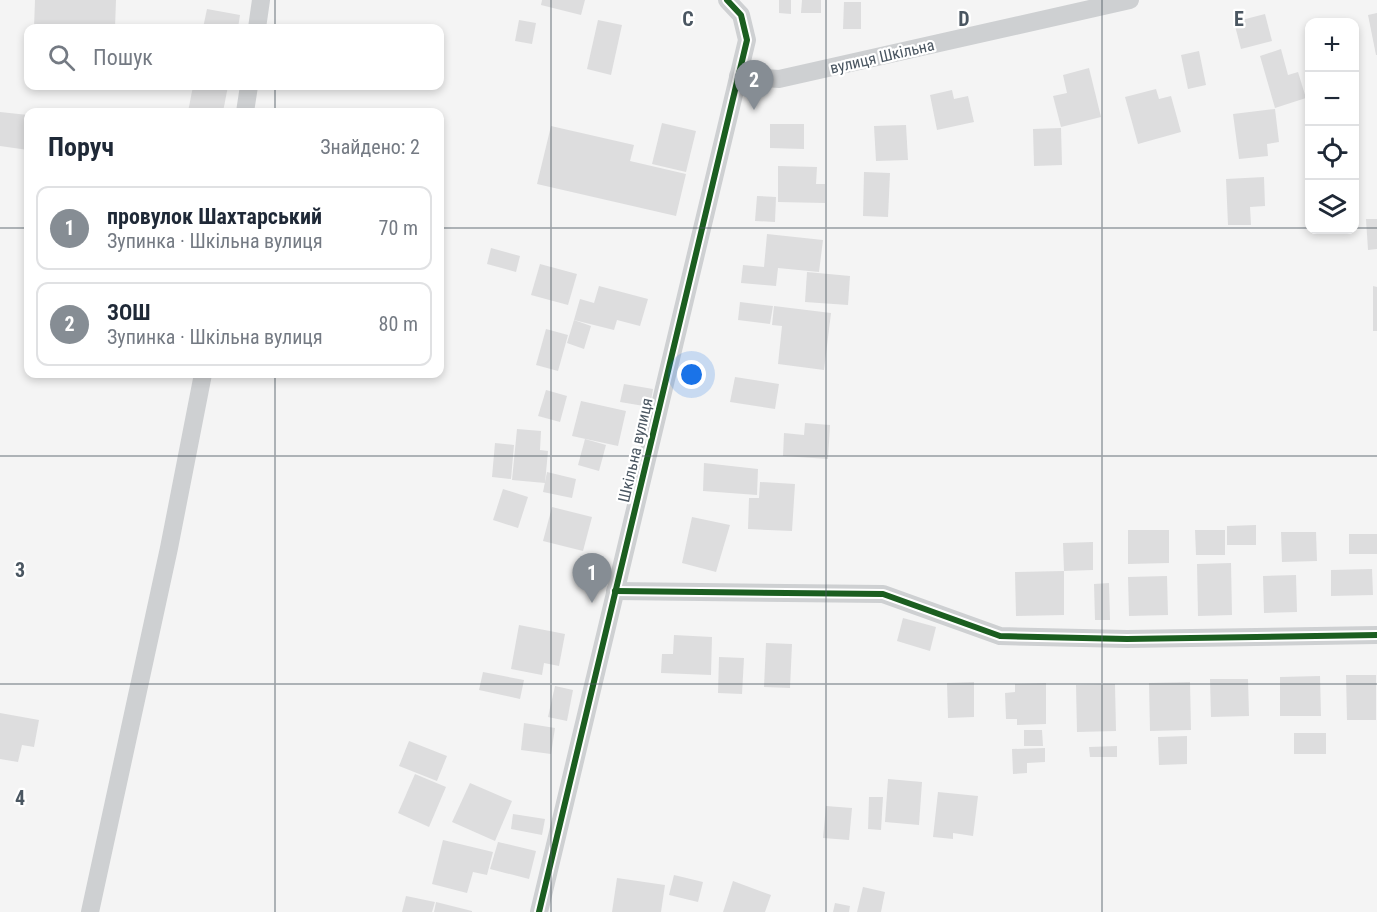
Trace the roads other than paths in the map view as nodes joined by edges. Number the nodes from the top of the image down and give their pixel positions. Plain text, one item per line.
1 (261, 0) edge
2 (727, 0) edge
3 (1130, 0) edge
4 (258, 24) edge
5 (738, 76) junction
6 (248, 90) edge
7 (246, 108) edge
8 (201, 378) edge
9 (615, 591) junction
10 (1377, 635) edge
11 (90, 912) edge
12 (539, 912) edge

1 - 4 street
2 - 5 street, Шкільна вулиця
3 - 5 street, вулиця Шкільна
5 - 9 street, Шкільна вулиця
6 - 7 street
8 - 11 street
9 - 10 street
9 - 12 street, Шкільна вулиця

